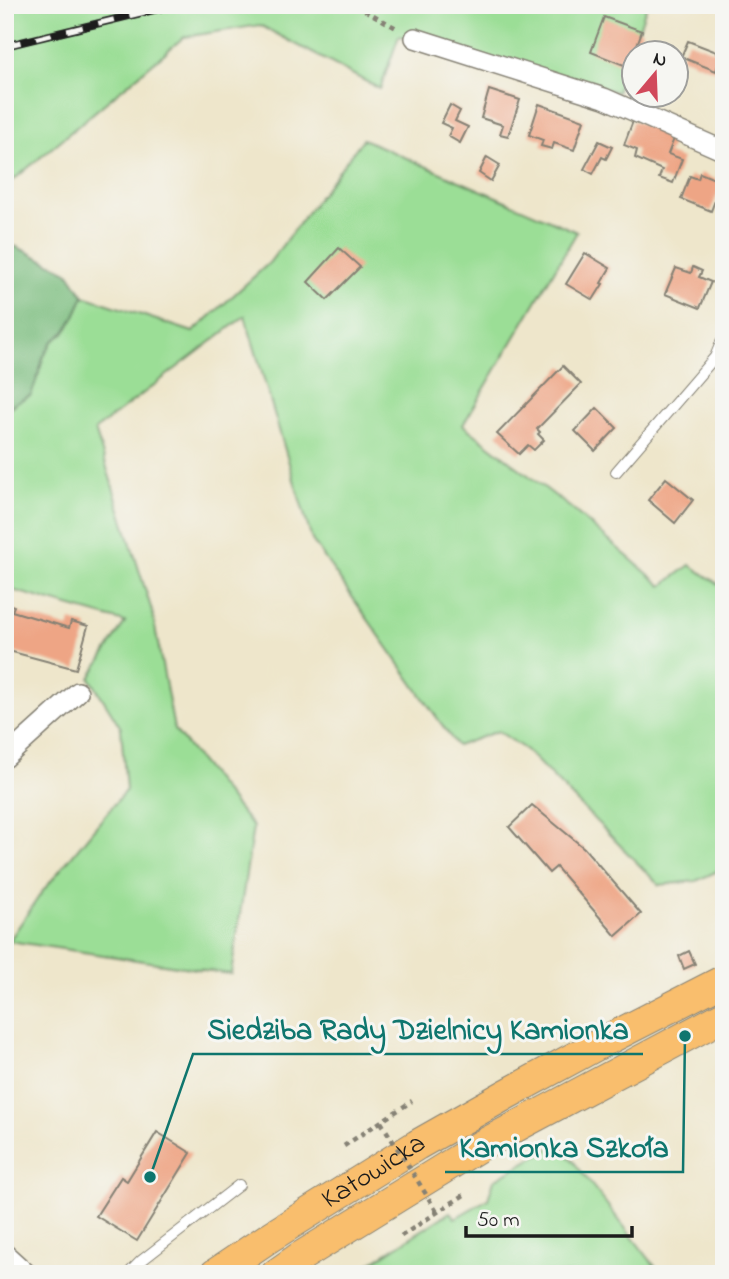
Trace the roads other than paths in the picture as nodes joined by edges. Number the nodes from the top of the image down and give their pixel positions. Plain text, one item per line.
1 (415, 38) road end
2 (724, 150) edge
3 (724, 336) edge
4 (616, 471) dead end
5 (78, 692) dead end
6 (5, 758) edge
7 (724, 981) edge
8 (724, 1016) edge
9 (239, 1185) dead end
10 (5, 1254) edge
11 (27, 1274) edge
12 (128, 1274) edge
13 (215, 1274) edge
14 (276, 1274) edge

1 - 2 street
3 - 4 lane
5 - 6 street
7 - 13 main road, Katowicka
8 - 14 main road, Katowicka
9 - 12 lane
10 - 11 street

